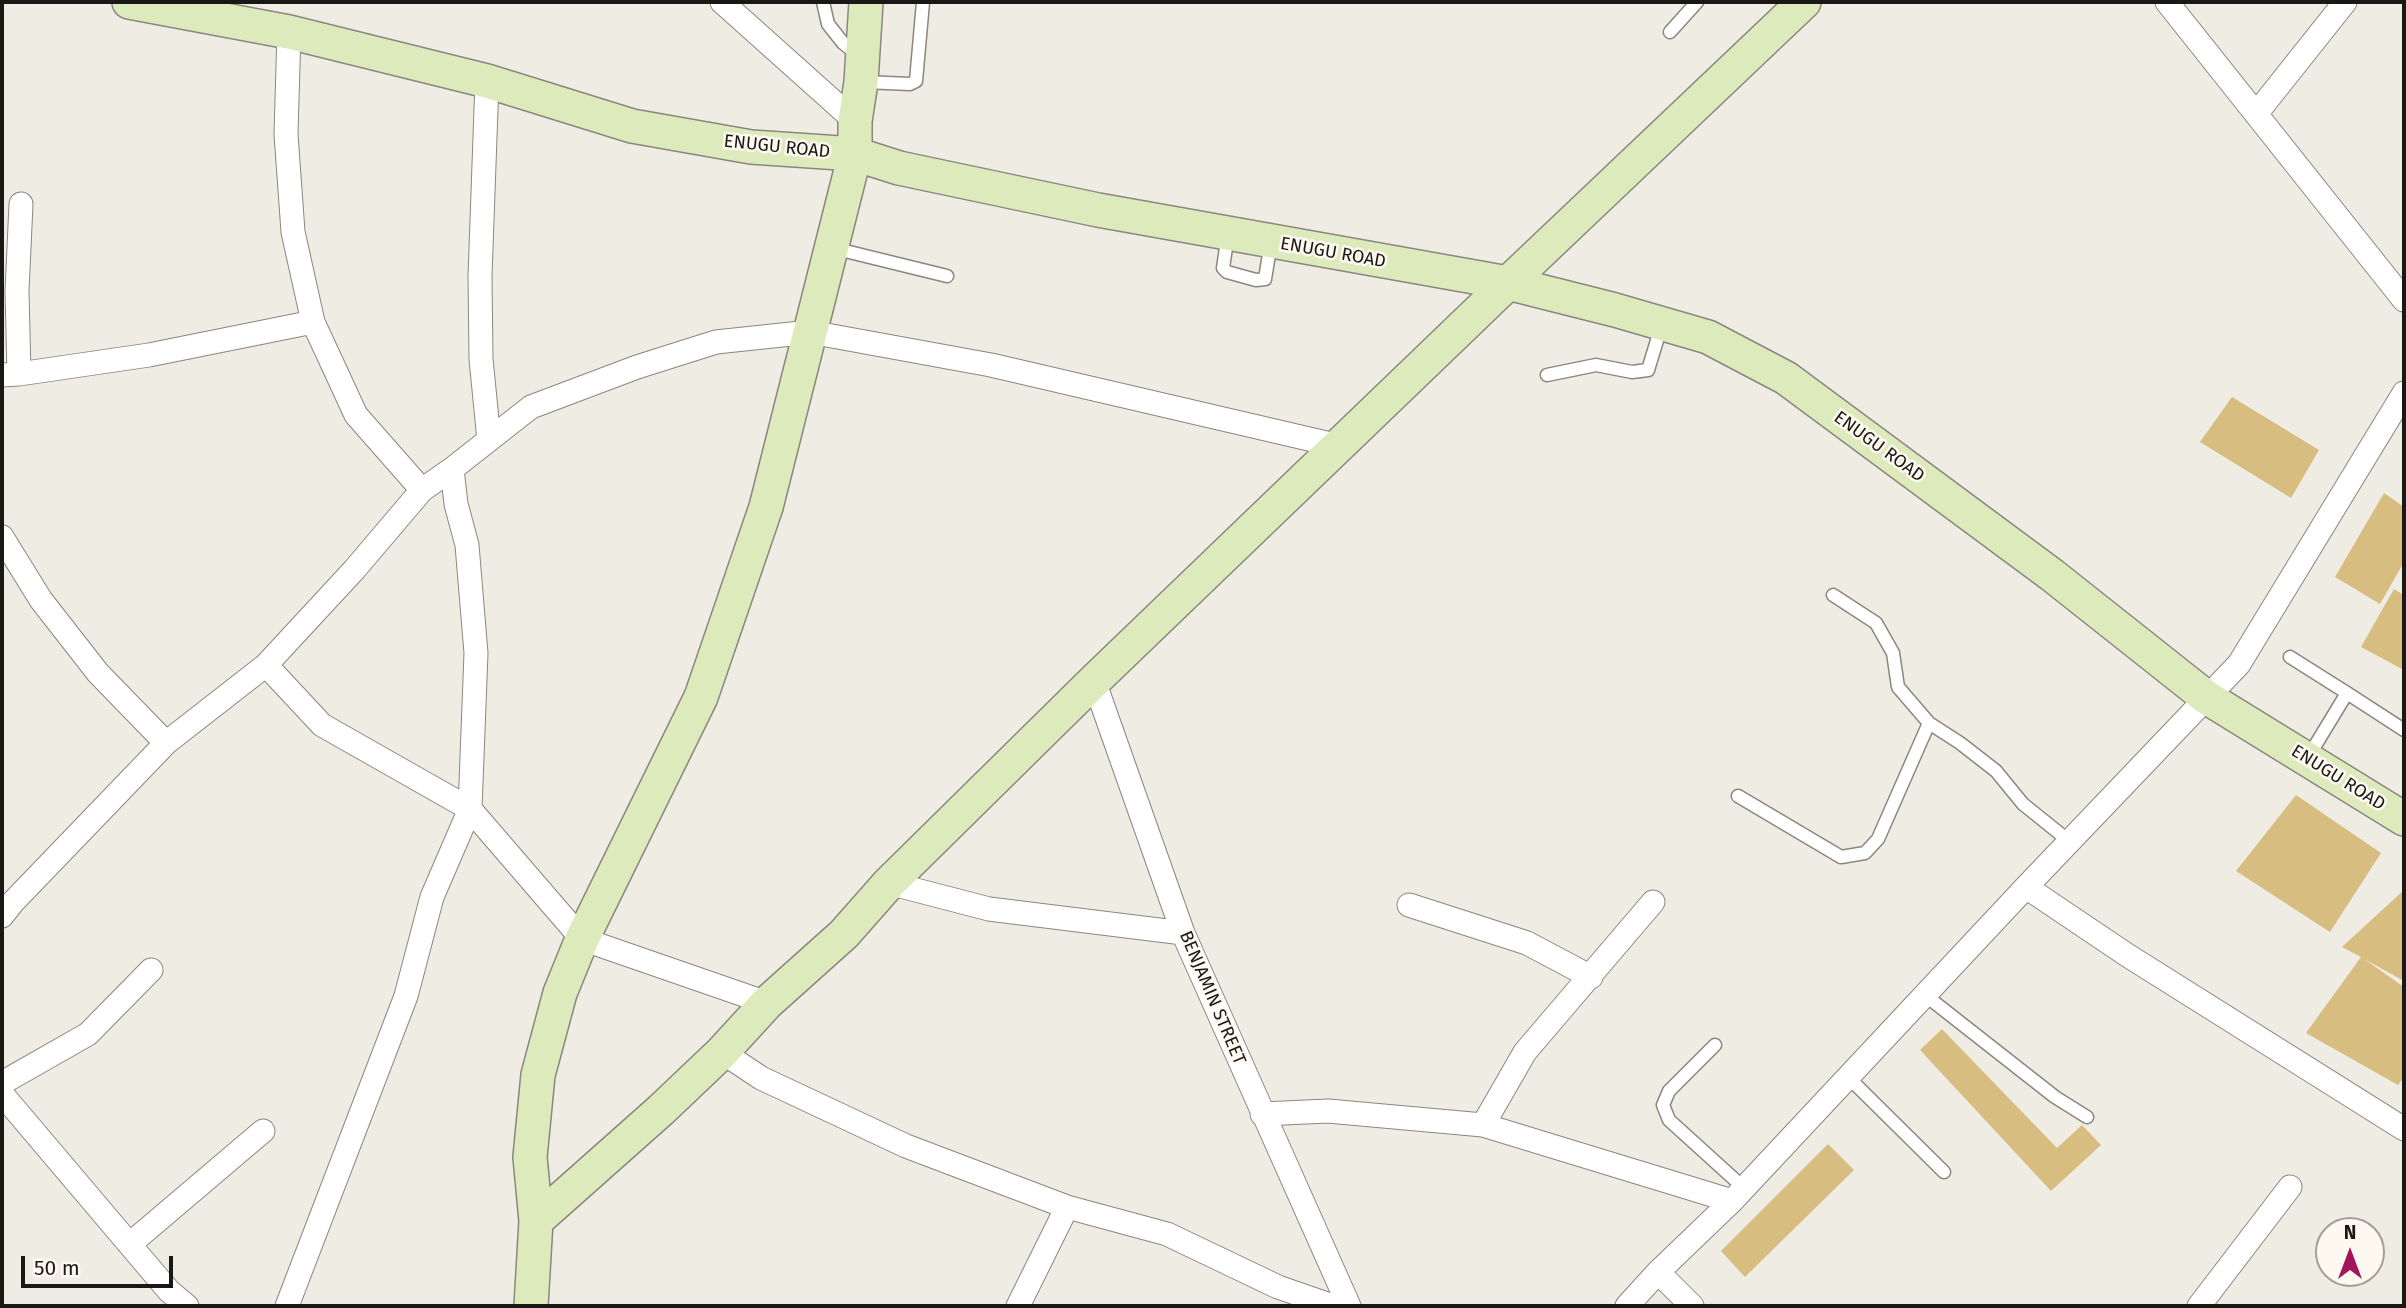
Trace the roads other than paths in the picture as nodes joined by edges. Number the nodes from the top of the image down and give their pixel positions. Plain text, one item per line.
1 (129, 2) edge
2 (722, 2) edge
3 (823, 2) edge
4 (866, 2) edge
5 (923, 2) edge
6 (1697, 2) edge
7 (2167, 2) edge
8 (2345, 2) edge
9 (1792, 5) edge
10 (289, 32) junction
11 (1670, 32) dead end
12 (862, 70) junction
13 (487, 81) junction
14 (2256, 114) junction
15 (855, 121) junction
16 (855, 154) junction
17 (21, 204) dead end
18 (833, 248) junction
19 (947, 276) dead end
20 (1508, 283) junction
21 (2404, 300) edge
22 (313, 322) junction
23 (1662, 324) junction
24 (810, 332) junction
25 (11, 374) edge
26 (1547, 375) dead end
27 (2404, 393) edge
28 (489, 440) junction
29 (1339, 446) junction
30 (452, 469) junction
31 (422, 490) junction
32 (2, 537) edge
33 (1833, 595) dead end
34 (2290, 657) dead end
35 (266, 665) junction
36 (1094, 681) junction
37 (2347, 693) junction
38 (2206, 697) junction
39 (1929, 723) junction
40 (2404, 730) edge
41 (166, 743) junction
42 (2307, 759) junction
43 (1738, 796) dead end
44 (470, 809) junction
45 (2404, 819) edge
46 (2069, 841) junction
47 (889, 883) junction
48 (2025, 887) junction
49 (1653, 902) dead end
50 (1409, 905) dead end
51 (2, 916) edge
52 (1183, 933) junction
53 (582, 939) junction
54 (151, 970) dead end
55 (1591, 977) junction
56 (1924, 995) junction
57 (767, 1003) junction
58 (1715, 1045) dead end
59 (722, 1052) junction
60 (1848, 1077) junction
61 (2, 1083) edge
62 (2, 1094) edge
63 (1262, 1114) junction
64 (2087, 1117) dead end
65 (1483, 1125) junction
66 (2404, 1129) edge
67 (263, 1131) dead end
68 (1944, 1172) dead end
69 (2290, 1187) dead end
70 (1738, 1194) junction
71 (1067, 1207) junction
72 (536, 1221) junction
73 (130, 1244) junction
74 (1658, 1272) junction
75 (187, 1306) edge
76 (287, 1306) edge
77 (531, 1306) edge
78 (1018, 1306) edge
79 (1333, 1306) edge
80 (1349, 1306) edge
81 (1627, 1306) edge
82 (1692, 1306) edge
83 (2199, 1306) edge

1 - 10 street, ENUGU ROAD
2 - 15 street
3 - 12 lane
4 - 12 street
5 - 12 lane
6 - 11 lane
7 - 14 street
8 - 14 street
9 - 20 street
10 - 13 street, ENUGU ROAD
10 - 22 street
12 - 15 street
13 - 16 street, ENUGU ROAD
13 - 28 street
14 - 21 street
15 - 16 street
16 - 18 street
16 - 20 street, ENUGU ROAD
17 - 25 street
18 - 19 lane
18 - 24 street
20 - 23 street, ENUGU ROAD
20 - 29 street
22 - 25 street
22 - 31 street
23 - 26 lane
23 - 38 street, ENUGU ROAD
24 - 28 street
24 - 29 street
24 - 53 street
27 - 38 street
28 - 30 street
29 - 36 street
30 - 31 street
30 - 44 street
31 - 35 street
32 - 41 street
33 - 39 lane
34 - 37 lane
35 - 41 street
35 - 44 street
36 - 47 street
36 - 52 street, BENJAMIN STREET
37 - 40 lane
37 - 42 lane
38 - 42 street, ENUGU ROAD
38 - 46 street
39 - 43 lane
39 - 46 lane
41 - 51 street
42 - 45 street, ENUGU ROAD
44 - 53 street
44 - 76 street
46 - 48 street
47 - 52 street
47 - 57 street
48 - 56 street
48 - 66 street
49 - 55 street
50 - 55 street
52 - 63 street, BENJAMIN STREET
53 - 57 street
53 - 72 street
54 - 61 street
55 - 65 street
56 - 60 street
56 - 64 lane
57 - 59 street
58 - 70 lane
59 - 71 street
59 - 72 street
60 - 68 lane
60 - 70 street
62 - 73 street
63 - 65 street
63 - 80 street, BENJAMIN STREET
65 - 70 street
67 - 73 street
69 - 83 street
70 - 74 street
71 - 78 street
71 - 79 street
72 - 77 street
73 - 75 street
74 - 81 street
74 - 82 street

